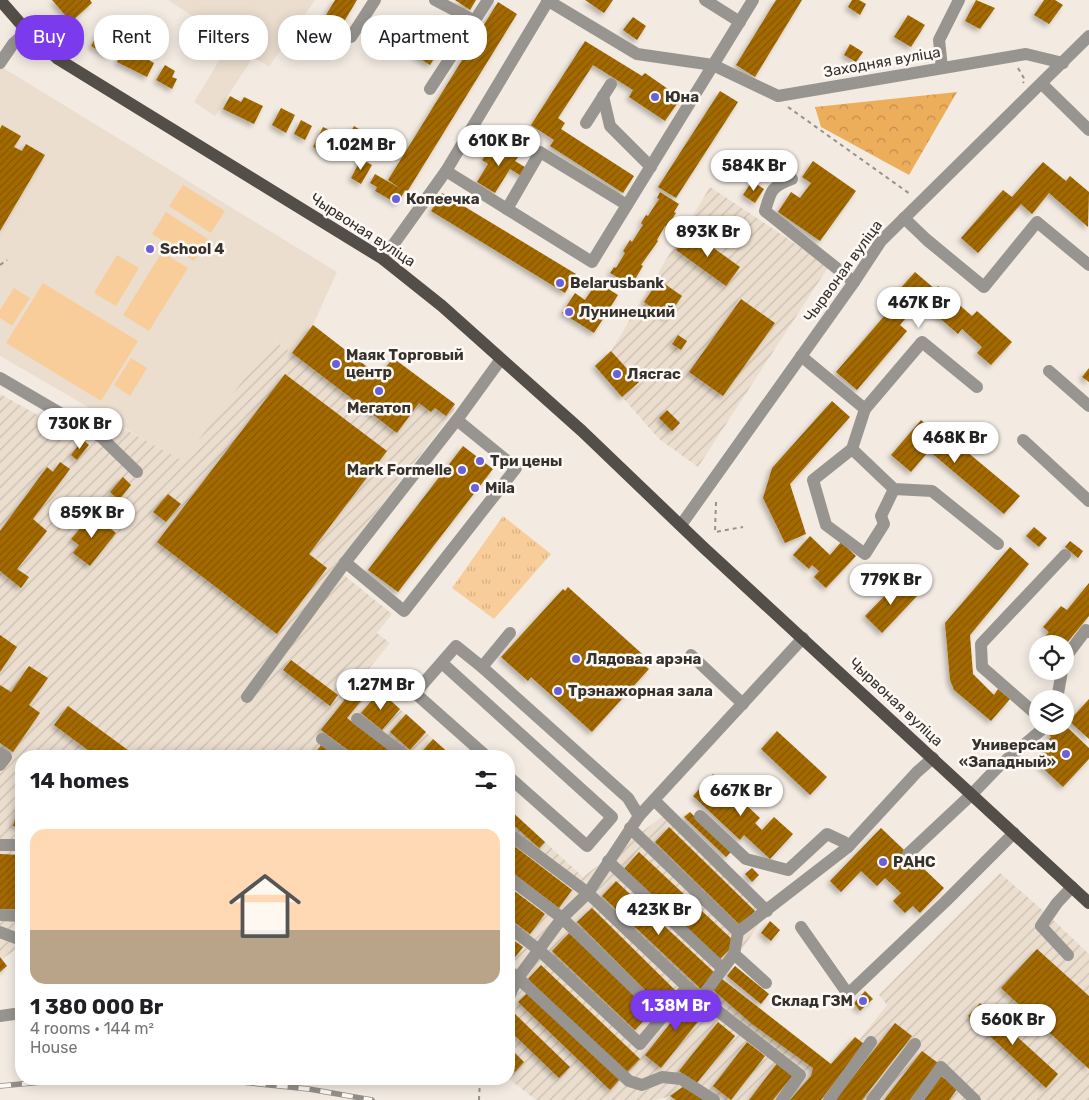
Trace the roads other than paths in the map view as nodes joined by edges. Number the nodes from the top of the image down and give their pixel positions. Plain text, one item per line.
1 (0, 0) edge
2 (375, 0) edge
3 (435, 0) edge
4 (488, 0) edge
5 (547, 0) edge
6 (705, 0) edge
7 (753, 0) edge
8 (959, 0) edge
9 (463, 15) edge
10 (478, 15) edge
11 (15, 18) edge
12 (740, 22) junction
13 (1089, 36) edge
14 (351, 37) dead end
15 (15, 42) edge
16 (60, 60) edge
17 (449, 60) edge
18 (0, 63) edge
19 (1062, 63) junction
20 (713, 65) junction
21 (942, 68) junction
22 (610, 84) dead end
23 (1042, 84) junction
24 (430, 89) dead end
25 (603, 96) junction
26 (586, 123) dead end
27 (1089, 130) edge
28 (651, 167) junction
29 (446, 171) junction
30 (792, 179) dead end
31 (627, 205) junction
32 (507, 209) junction
33 (904, 218) junction
34 (383, 259) junction
35 (1089, 265) edge
36 (854, 282) junction
37 (801, 356) junction
38 (501, 358) junction
39 (1049, 371) dead end
40 (0, 378) edge
41 (977, 387) dead end
42 (1089, 406) edge
43 (864, 409) junction
44 (457, 420) junction
45 (1023, 440) dead end
46 (852, 449) junction
47 (137, 472) dead end
48 (894, 489) junction
49 (1089, 501) edge
50 (682, 525) junction
51 (998, 544) dead end
52 (1065, 555) dead end
53 (345, 562) junction
54 (1089, 632) edge
55 (510, 633) dead end
56 (803, 638) junction
57 (1074, 646) edge
58 (691, 655) dead end
59 (442, 663) junction
60 (482, 667) junction
61 (247, 697) dead end
62 (743, 704) junction
63 (1029, 708) edge
64 (357, 719) dead end
65 (1035, 735) edge
66 (322, 739) dead end
67 (337, 750) edge
68 (398, 750) edge
69 (479, 750) edge
70 (0, 753) edge
71 (933, 758) junction
72 (0, 764) edge
73 (515, 782) edge
74 (972, 794) junction
75 (654, 800) junction
76 (639, 816) junction
77 (700, 816) dead end
78 (630, 828) junction
79 (1014, 833) junction
80 (598, 834) junction
81 (515, 838) edge
82 (0, 845) edge
83 (15, 846) edge
84 (617, 847) junction
85 (848, 847) junction
86 (908, 854) dead end
87 (608, 862) junction
88 (515, 883) edge
89 (1072, 887) junction
90 (588, 893) junction
91 (1089, 903) edge
92 (767, 911) junction
93 (0, 915) edge
94 (15, 916) edge
95 (562, 918) junction
96 (801, 927) dead end
97 (0, 932) edge
98 (515, 932) edge
99 (738, 932) junction
100 (15, 938) edge
101 (539, 950) junction
102 (734, 954) junction
103 (1068, 955) dead end
104 (722, 968) junction
105 (515, 973) edge
106 (515, 975) edge
107 (766, 983) dead end
108 (687, 987) junction
109 (701, 998) junction
110 (15, 1014) edge
111 (0, 1016) edge
112 (663, 1016) junction
113 (871, 1042) dead end
114 (915, 1044) dead end
115 (961, 1095) edge
116 (714, 1100) edge
117 (782, 1100) edge
118 (828, 1100) edge
119 (872, 1100) edge
120 (917, 1100) edge
121 (975, 1100) edge

1 - 11 main road, Чырвоная вуліца
2 - 14 street
3 - 9 street
4 - 10 street
5 - 20 street, Заходняя вуліца
5 - 29 street
6 - 12 street
7 - 12 street
8 - 21 street
12 - 20 street
13 - 19 street, Чырвоная вуліца
15 - 18 street
16 - 34 main road, Чырвоная вуліца
17 - 24 street
19 - 21 street, Заходняя вуліца
19 - 23 street, Чырвоная вуліца
20 - 21 street, Заходняя вуліца
20 - 28 street
22 - 25 street
23 - 27 street
23 - 33 street, Чырвоная вуліца
25 - 26 street
25 - 28 street
28 - 31 street
29 - 32 street
29 - 34 street
30 - 36 street
31 - 32 street
31 - 32 street
33 - 35 street
33 - 36 street, Чырвоная вуліца
34 - 38 main road, Чырвоная вуліца
36 - 37 street, Чырвоная вуліца
37 - 43 street
37 - 50 street, Чырвоная вуліца
38 - 44 street
38 - 50 main road, Чырвоная вуліца
39 - 42 street
40 - 47 street
41 - 43 street
43 - 46 street
44 - 53 street
44 - 53 street
45 - 49 street
46 - 48 street
46 - 48 street
48 - 51 street
50 - 56 main road, Чырвоная вуліца
52 - 63 street
53 - 61 street
54 - 57 street
55 - 60 street
56 - 62 street
56 - 71 main road, Чырвоная вуліца
58 - 62 street
59 - 60 street
59 - 69 street
59 - 80 street
60 - 76 street
62 - 75 street
64 - 68 street
65 - 74 street
66 - 67 street
70 - 72 street
71 - 74 main road, Чырвоная вуліца
71 - 85 street
73 - 80 street
74 - 79 main road, Чырвоная вуліца
74 - 86 street
75 - 76 street
75 - 92 street
76 - 78 street
77 - 85 street
78 - 84 street
78 - 99 street
79 - 89 main road, Чырвоная вуліца
79 - 96 street
80 - 84 street
81 - 90 street
82 - 83 street
84 - 87 street
85 - 92 street
87 - 90 street
87 - 104 street
88 - 95 street
89 - 91 main road, Чырвоная вуліца
89 - 103 street
90 - 95 street
90 - 108 street
92 - 99 street
93 - 94 street
95 - 101 street
95 - 112 street
97 - 100 street
98 - 101 street
99 - 102 street
101 - 105 street
101 - 112 street
102 - 104 street
102 - 107 street
104 - 109 street
106 - 116 street
108 - 109 street
108 - 112 street
109 - 117 street
110 - 111 street
113 - 118 street
114 - 119 street
115 - 120 street
115 - 121 street

